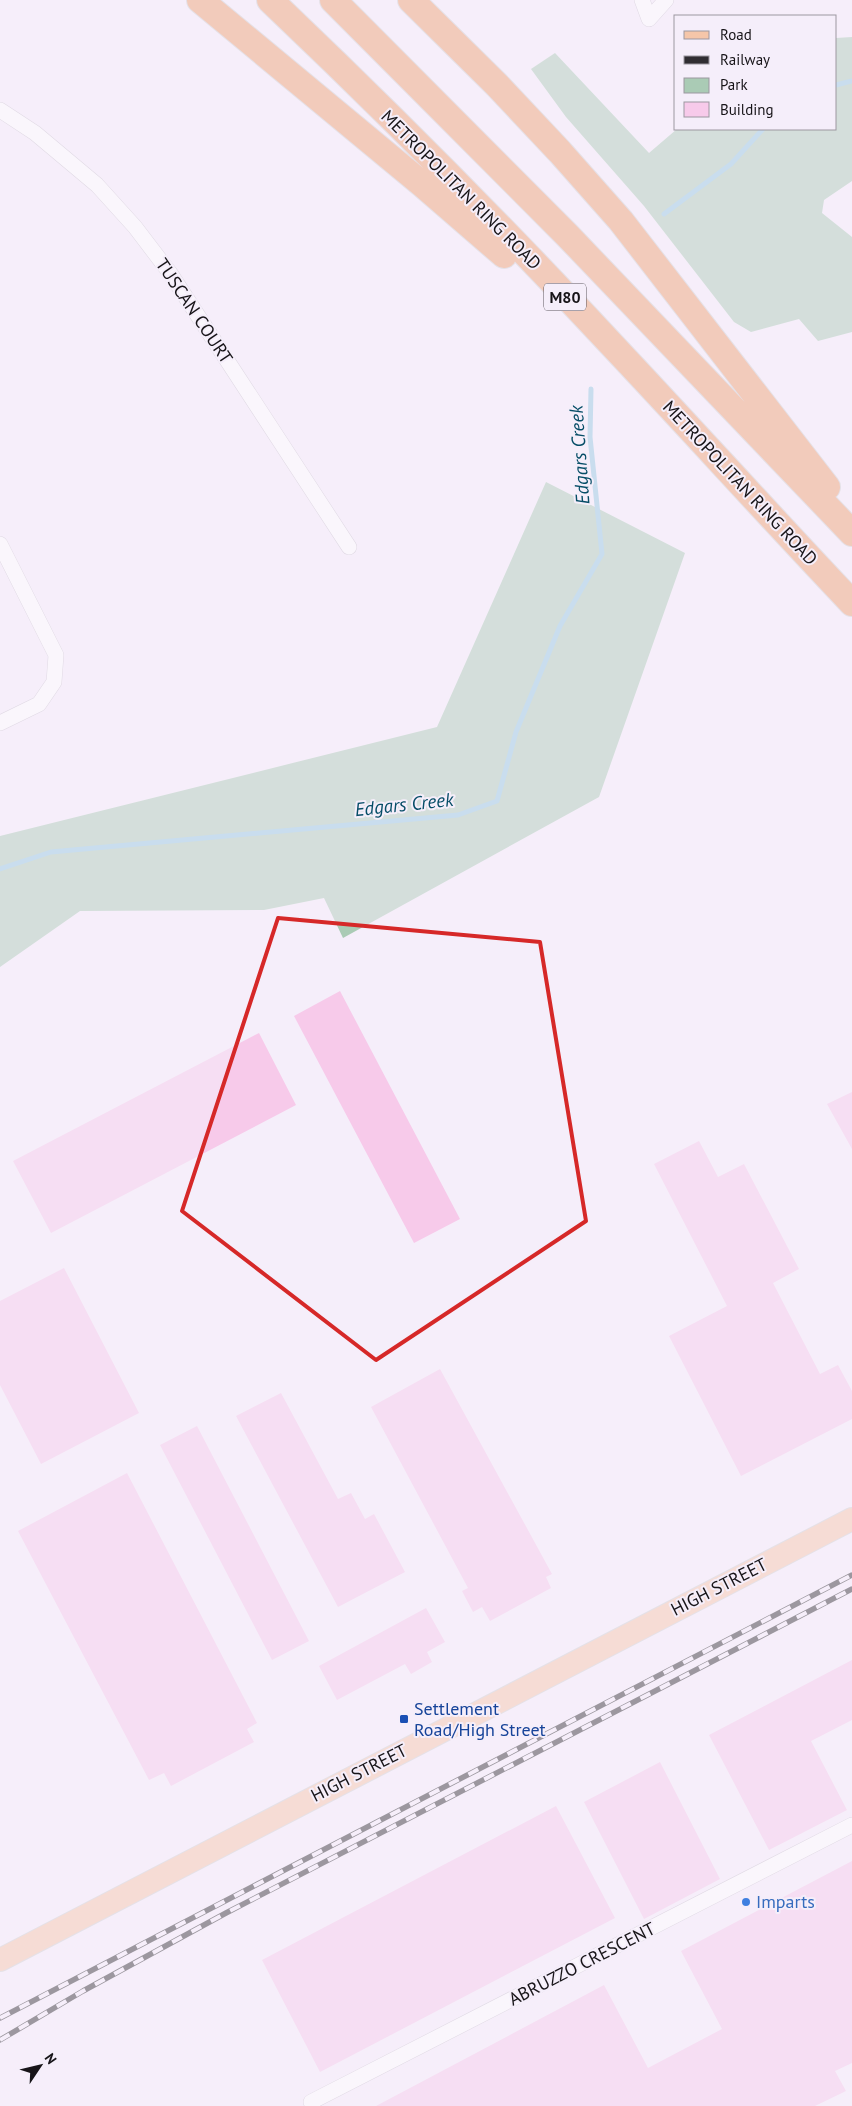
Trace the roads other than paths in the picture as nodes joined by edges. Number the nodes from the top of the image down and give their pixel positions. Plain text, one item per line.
1 (200, 0) edge
2 (270, 0) edge
3 (332, 0) edge
4 (412, 0) edge
5 (642, 0) edge
6 (666, 0) edge
7 (0, 110) edge
8 (628, 362) junction
9 (852, 520) edge
10 (852, 533) edge
11 (0, 544) edge
12 (350, 547) dead end
13 (852, 603) edge
14 (0, 723) edge
15 (852, 1519) edge
16 (852, 1825) edge
17 (0, 1960) edge
18 (311, 2102) dead end

1 - 8 highway
2 - 8 highway, METROPOLITAN RING ROAD / M80
3 - 10 highway, M80
4 - 9 highway
5 - 6 street
7 - 12 street, TUSCAN COURT
8 - 13 highway, METROPOLITAN RING ROAD / M80
11 - 14 street
15 - 17 main road, HIGH STREET
16 - 18 street, ABRUZZO CRESCENT

